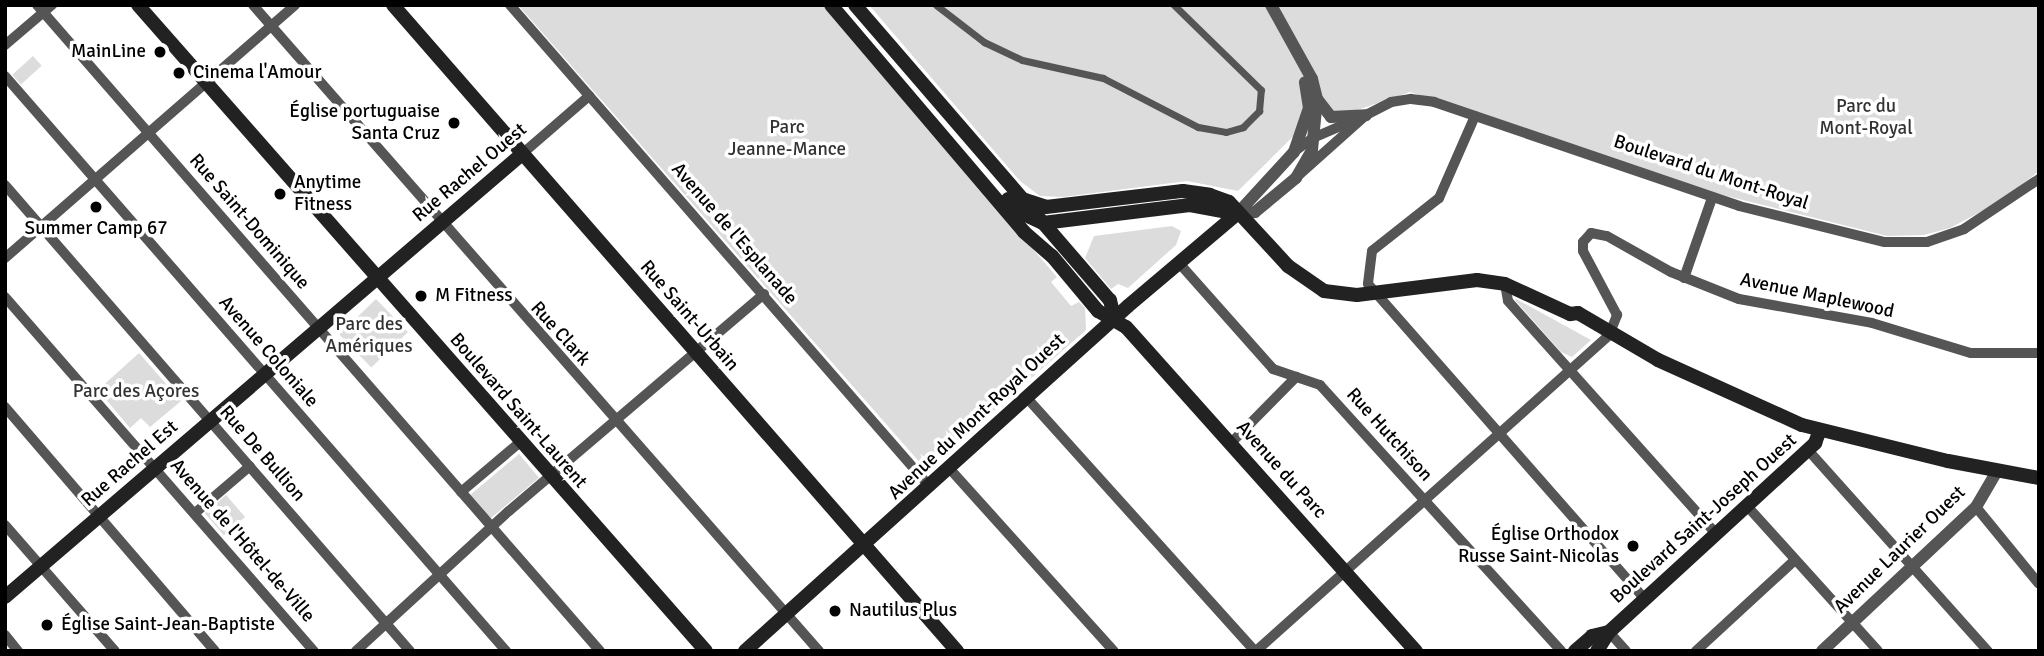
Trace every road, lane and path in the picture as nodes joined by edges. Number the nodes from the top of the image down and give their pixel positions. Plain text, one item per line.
1 (138, 5) edge
2 (253, 5) edge
3 (295, 5) edge
4 (393, 5) edge
5 (510, 5) edge
6 (831, 5) edge
7 (855, 5) edge
8 (936, 5) edge
9 (1174, 5) edge
10 (1265, 5) edge
11 (1271, 5) edge
12 (45, 8) edge
13 (272, 26) junction
14 (5, 46) edge
15 (5, 76) edge
16 (206, 83) junction
17 (589, 96) junction
18 (1317, 99) junction
19 (1366, 115) junction
20 (1475, 116) junction
21 (148, 132) junction
22 (946, 135) junction
23 (1313, 138) junction
24 (1294, 152) junction
25 (522, 154) junction
26 (1296, 178) junction
27 (2039, 179) edge
28 (94, 180) junction
29 (5, 186) edge
30 (1712, 198) junction
31 (1022, 199) junction
32 (1237, 214) junction
33 (441, 221) junction
34 (1043, 223) junction
35 (41, 226) junction
36 (5, 258) edge
37 (1179, 263) junction
38 (376, 278) junction
39 (1684, 278) junction
40 (1505, 284) junction
41 (764, 294) junction
42 (1375, 294) junction
43 (5, 297) edge
44 (1114, 318) junction
45 (316, 328) junction
46 (1609, 335) junction
47 (696, 353) junction
48 (2039, 353) edge
49 (1570, 369) junction
50 (263, 373) junction
51 (1296, 377) junction
52 (1027, 397) junction
53 (5, 407) edge
54 (210, 420) junction
55 (614, 421) junction
56 (1820, 430) junction
57 (1499, 435) junction
58 (519, 443) junction
59 (1231, 443) junction
60 (1808, 450) junction
61 (250, 466) junction
62 (155, 467) junction
63 (949, 468) junction
64 (1997, 471) junction
65 (550, 477) junction
66 (2039, 478) edge
67 (930, 487) junction
68 (461, 492) junction
69 (1424, 501) junction
70 (1747, 506) junction
71 (1976, 507) junction
72 (194, 513) junction
73 (100, 516) junction
74 (5, 525) edge
75 (491, 530) junction
76 (1716, 534) junction
77 (864, 546) junction
78 (1795, 560) junction
79 (1914, 565) junction
80 (41, 566) junction
81 (1346, 572) junction
82 (439, 575) junction
83 (2039, 584) edge
84 (5, 597) edge
85 (1645, 599) junction
86 (786, 615) junction
87 (1852, 624) junction
88 (387, 625) junction
89 (1609, 632) junction
90 (5, 635) edge
91 (19, 651) edge
92 (115, 651) edge
93 (215, 651) edge
94 (314, 651) edge
95 (356, 651) edge
96 (410, 651) edge
97 (506, 651) edge
98 (600, 651) edge
99 (706, 651) edge
100 (745, 651) edge
101 (819, 651) edge
102 (957, 651) edge
103 (1114, 651) edge
104 (1256, 651) edge
105 (1416, 651) edge
106 (1561, 651) edge
107 (1576, 651) edge
108 (1597, 651) edge
109 (1626, 651) edge
110 (1696, 651) edge
111 (1822, 651) edge
112 (1878, 651) edge
113 (1988, 651) edge

1 - 16 main road, Boulevard Saint-Laurent
2 - 13 street, Rue Clark
3 - 13 street
4 - 25 main road, Rue Saint-Urbain
5 - 17 street, Avenue de l'Esplanade
6 - 22 main road, Avenue du Parc
7 - 31 main road, Avenue du Parc
8 - 9 street
10 - 24 street
11 - 18 street
12 - 14 street
12 - 21 street, Rue Saint-Dominique
13 - 16 street
13 - 33 street, Rue Clark
15 - 28 street, Avenue Coloniale
16 - 21 street
16 - 38 main road, Boulevard Saint-Laurent
17 - 25 street, Rue Rachel Ouest
17 - 41 street, Avenue de l'Esplanade
18 - 19 street
18 - 23 street
19 - 20 street, Boulevard du Mont-Royal
19 - 23 street, Boulevard du Mont-Royal
19 - 26 street, Boulevard du Mont-Royal
20 - 30 street, Boulevard du Mont-Royal
20 - 42 street
21 - 28 street
21 - 45 street, Rue Saint-Dominique
22 - 34 main road, Avenue du Parc
22 - 44 main road, Avenue du Parc
23 - 24 street, Boulevard du Mont-Royal
23 - 26 street, Boulevard du Mont-Royal
24 - 32 street, Boulevard du Mont-Royal
25 - 33 main road, Rue Rachel Ouest
25 - 47 main road, Rue Saint-Urbain
26 - 32 street, Boulevard du Mont-Royal
27 - 30 street, Boulevard du Mont-Royal
28 - 35 street
28 - 50 street, Avenue Coloniale
29 - 35 street, Rue De Bullion
30 - 39 street
31 - 32 main road
31 - 34 main road, Avenue du Parc
32 - 34 main road
32 - 37 main road, Avenue du Mont-Royal Ouest
32 - 42 main road
33 - 38 main road, Rue Rachel Ouest
33 - 55 street, Rue Clark
34 - 44 main road, Avenue du Parc
35 - 36 street
35 - 54 street, Rue De Bullion
37 - 44 main road, Avenue du Mont-Royal Ouest
37 - 51 street, Rue Hutchison
38 - 45 main road, Rue Rachel Est
38 - 58 main road, Boulevard Saint-Laurent
39 - 46 street, Avenue Maplewood
39 - 48 street, Avenue Maplewood
40 - 42 main road
40 - 46 main road
40 - 49 street
41 - 47 street
41 - 67 street, Avenue de l'Esplanade
42 - 57 street
43 - 62 street, Avenue de l'Hôtel-de-Ville
44 - 52 main road, Avenue du Mont-Royal Ouest
44 - 59 main road, Avenue du Parc
45 - 50 main road, Rue Rachel Est
45 - 68 street, Rue Saint-Dominique
46 - 49 street
46 - 56 main road
47 - 55 street
47 - 77 main road, Rue Saint-Urbain
49 - 57 street
49 - 76 street
50 - 54 main road, Rue Rachel Est
50 - 82 street, Avenue Coloniale
51 - 59 street
51 - 69 street, Rue Hutchison
52 - 63 main road, Avenue du Mont-Royal Ouest
52 - 104 street
53 - 73 street
54 - 61 street, Rue De Bullion
54 - 62 main road, Rue Rachel Est
55 - 65 street
55 - 86 street, Rue Clark
56 - 60 main road, Boulevard Saint-Joseph Ouest
56 - 64 main road
57 - 69 street
57 - 85 street
58 - 65 main road, Boulevard Saint-Laurent
58 - 68 street
59 - 81 main road, Avenue du Parc
60 - 70 main road, Boulevard Saint-Joseph Ouest
60 - 79 street
61 - 72 street
61 - 88 street, Rue De Bullion
62 - 72 street, Avenue de l'Hôtel-de-Ville
62 - 73 main road, Rue Rachel Est
63 - 67 main road, Avenue du Mont-Royal Ouest
63 - 103 street
64 - 66 main road
64 - 71 street, Avenue Laurier Ouest
65 - 75 street
65 - 99 main road, Boulevard Saint-Laurent
67 - 77 main road, Avenue du Mont-Royal Ouest
68 - 75 street, Rue Saint-Dominique
69 - 81 street
69 - 106 street, Rue Hutchison
70 - 76 main road, Boulevard Saint-Joseph Ouest
70 - 78 street
71 - 79 street, Avenue Laurier Ouest
71 - 83 street
72 - 94 street, Avenue de l'Hôtel-de-Ville
73 - 80 main road, Rue Rachel Est
73 - 93 street
74 - 80 street
75 - 82 street
75 - 98 street, Rue Saint-Dominique
76 - 85 main road, Boulevard Saint-Joseph Ouest
77 - 86 main road, Avenue du Mont-Royal Ouest
77 - 102 main road, Rue Saint-Urbain
78 - 87 street
78 - 110 street
79 - 87 street, Avenue Laurier Ouest
79 - 113 street
80 - 84 main road, Rue Rachel Est
80 - 92 street
81 - 104 street
81 - 105 main road, Avenue du Parc
82 - 88 street
82 - 97 street, Avenue Coloniale
85 - 89 main road, Boulevard Saint-Joseph Ouest
86 - 100 main road, Avenue du Mont-Royal Ouest
86 - 101 street, Rue Clark
87 - 111 street, Avenue Laurier Ouest
87 - 112 street
88 - 95 street
88 - 96 street, Rue De Bullion
89 - 107 main road, Boulevard Saint-Joseph Ouest
89 - 108 main road, Boulevard Saint-Joseph Ouest
89 - 109 street
90 - 91 street

